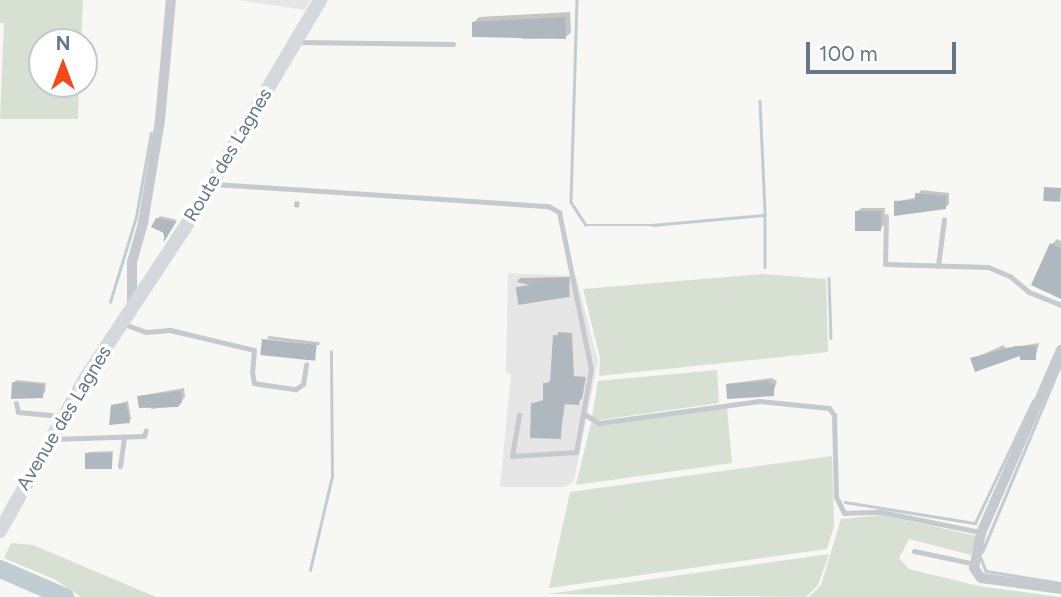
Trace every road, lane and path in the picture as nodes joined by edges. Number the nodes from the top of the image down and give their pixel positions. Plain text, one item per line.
1 (171, 0) edge
2 (320, 0) edge
3 (297, 43) junction
4 (453, 44) dead end
5 (212, 183) junction
6 (886, 216) dead end
7 (944, 219) dead end
8 (938, 265) junction
9 (1061, 304) edge
10 (132, 307) junction
11 (122, 322) junction
12 (1061, 350) edge
13 (306, 364) dead end
14 (16, 403) dead end
15 (519, 415) dead end
16 (584, 415) junction
17 (63, 416) junction
18 (146, 430) dead end
19 (124, 436) junction
20 (49, 439) junction
21 (120, 466) dead end
22 (0, 531) edge
23 (981, 533) junction
24 (914, 551) dead end
25 (975, 564) junction
26 (1061, 589) edge

1 - 10 street
2 - 3 street, Route des Lagnes
3 - 4 lane
3 - 5 street, Route des Lagnes
5 - 10 street, Route des Lagnes
5 - 16 lane
6 - 8 lane
7 - 8 lane
8 - 9 lane
10 - 11 street, Avenue des Lagnes
11 - 13 lane
11 - 17 street, Avenue des Lagnes
12 - 23 street
14 - 17 lane
15 - 16 lane
16 - 23 lane
17 - 20 street, Avenue des Lagnes
18 - 19 lane
19 - 20 lane
19 - 21 lane
20 - 22 street, Avenue des Lagnes
23 - 25 street
24 - 25 lane
25 - 26 street

